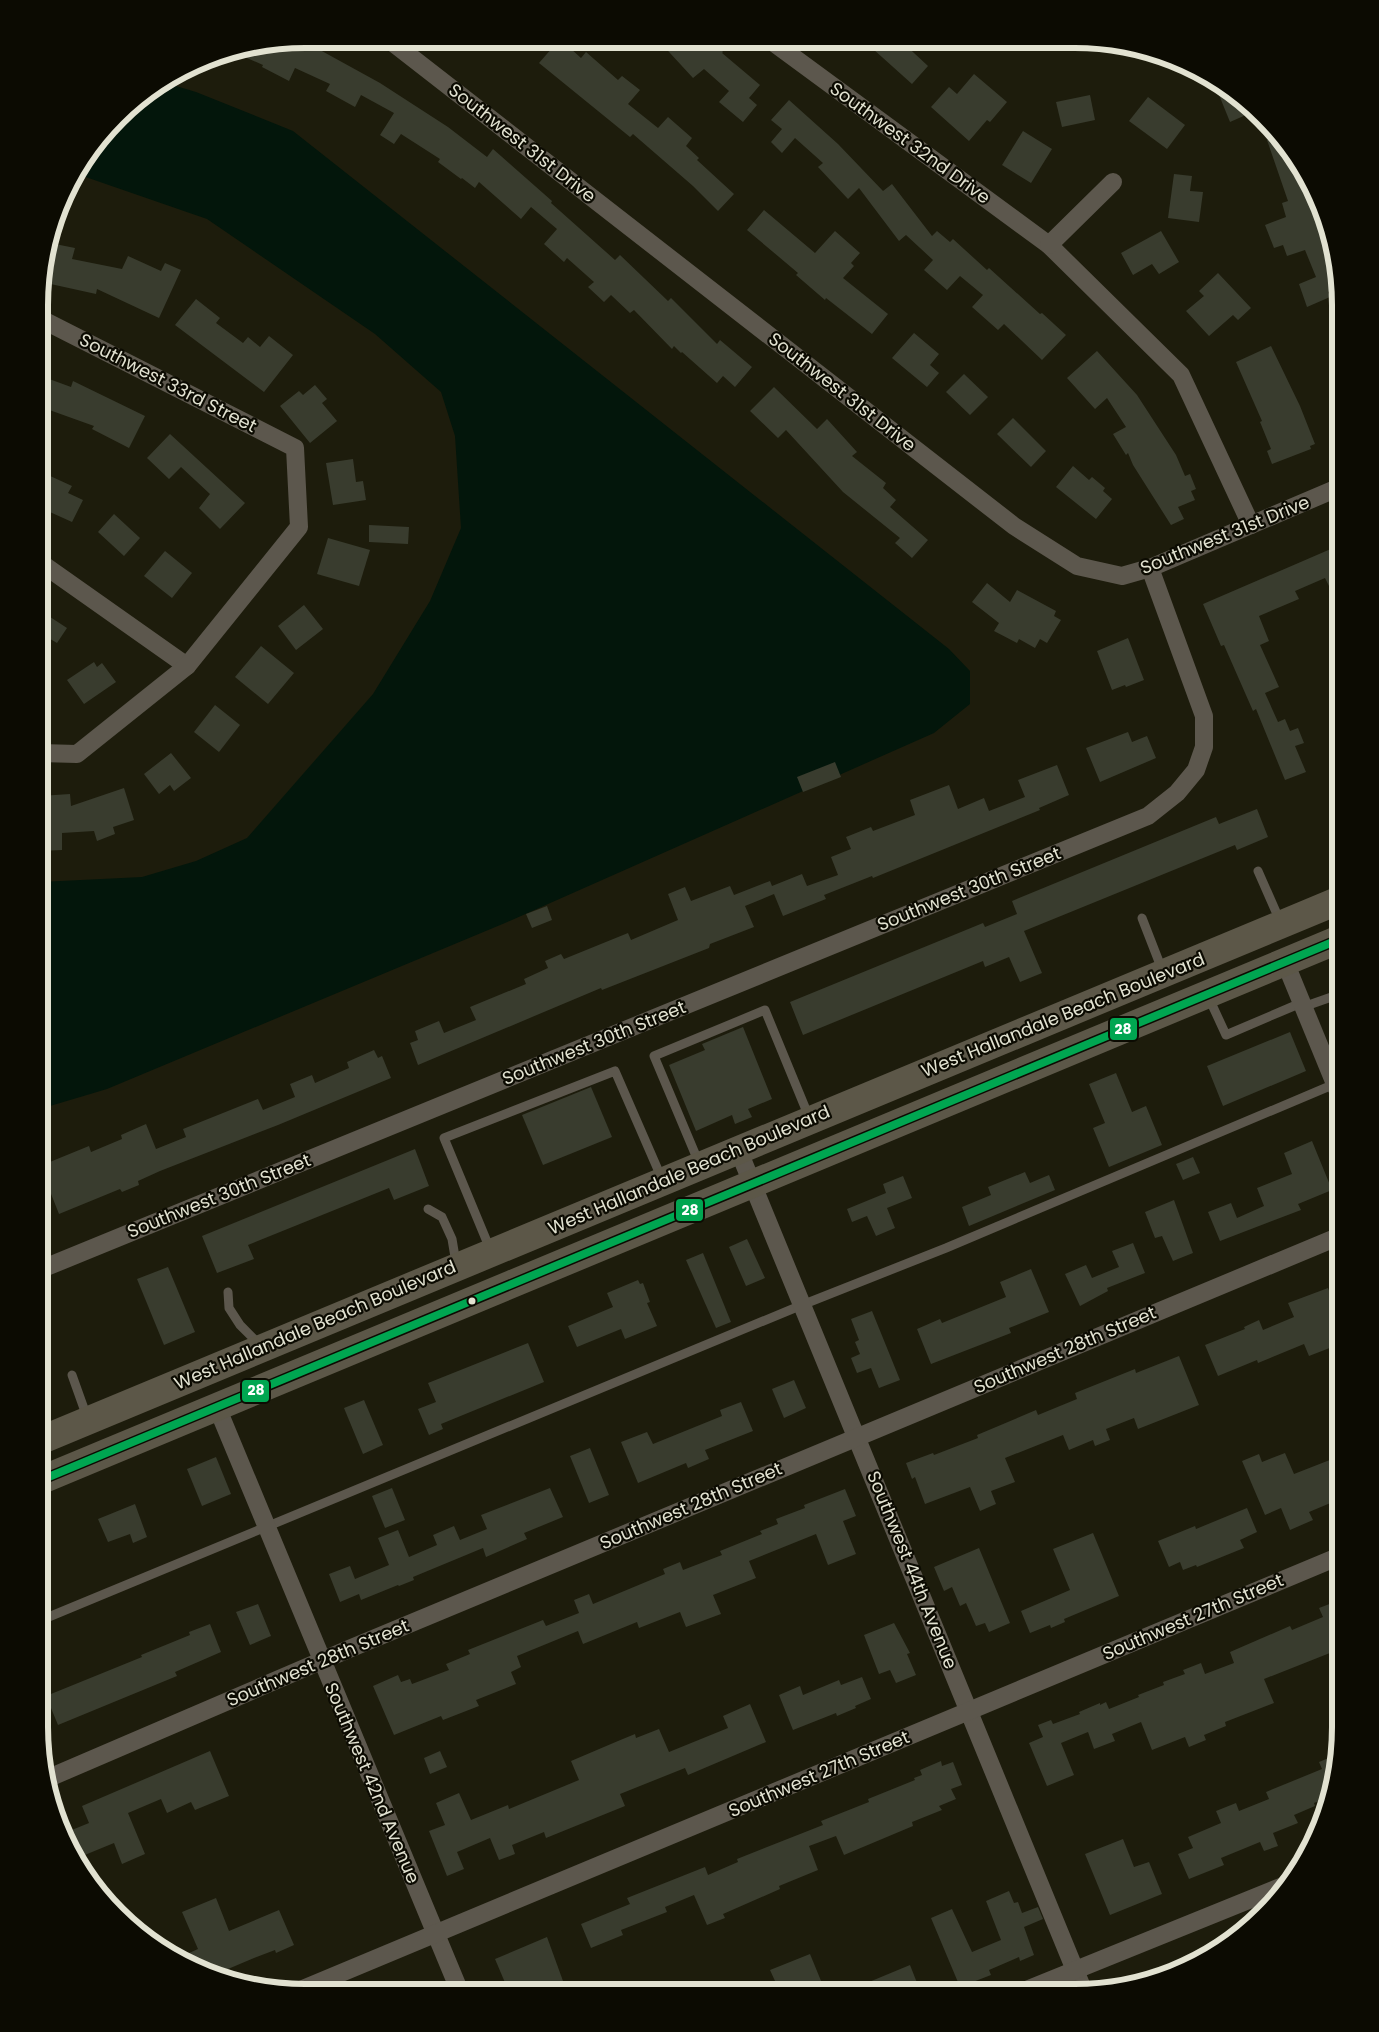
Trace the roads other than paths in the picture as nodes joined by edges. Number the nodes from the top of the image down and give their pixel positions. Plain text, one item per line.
1 (400, 48) edge
2 (781, 48) edge
3 (1113, 182) dead end
4 (1049, 245) junction
5 (48, 323) edge
6 (1332, 491) edge
7 (1251, 525) junction
8 (48, 568) edge
9 (1150, 568) junction
10 (187, 666) junction
11 (48, 753) edge
12 (1258, 871) dead end
13 (1332, 903) edge
14 (1142, 918) dead end
15 (1332, 920) edge
16 (1274, 928) junction
17 (1332, 942) edge
18 (1285, 962) junction
19 (1164, 973) junction
20 (1207, 995) junction
21 (1332, 996) edge
22 (1302, 1005) junction
23 (1110, 1034) junction
24 (1332, 1073) edge
25 (1332, 1089) edge
26 (810, 1120) junction
27 (738, 1149) junction
28 (700, 1165) junction
29 (663, 1181) junction
30 (752, 1183) junction
31 (428, 1209) dead end
32 (1332, 1239) edge
33 (492, 1252) junction
34 (456, 1266) junction
35 (48, 1267) edge
36 (228, 1292) dead end
37 (802, 1304) junction
38 (296, 1333) junction
39 (262, 1347) junction
40 (229, 1361) junction
41 (72, 1375) dead end
42 (217, 1407) junction
43 (88, 1420) junction
44 (48, 1437) edge
45 (857, 1437) junction
46 (48, 1476) edge
47 (48, 1477) edge
48 (266, 1526) junction
49 (1332, 1559) edge
50 (48, 1617) edge
51 (322, 1660) junction
52 (969, 1711) junction
53 (52, 1777) edge
54 (1274, 1890) edge
55 (436, 1934) junction
56 (1074, 1970) junction
57 (315, 1984) edge
58 (457, 1984) edge
59 (1041, 1984) edge
60 (1080, 1984) edge

1 - 9 street, Southwest 31st Drive
2 - 4 street, Southwest 32nd Drive
3 - 4 street
4 - 7 street, Southwest 32nd Drive
5 - 10 street, Southwest 33rd Street
6 - 7 street, Southwest 31st Drive
7 - 9 street, Southwest 31st Drive
8 - 10 street
9 - 35 street, Southwest 30th Street
10 - 11 street
12 - 16 lane
13 - 16 main road, West Hallandale Beach Boulevard
14 - 19 lane
15 - 18 main road
16 - 19 main road, West Hallandale Beach Boulevard
16 - 23 main road
17 - 18 main road, West Hallandale Beach Boulevard
18 - 20 main road, West Hallandale Beach Boulevard
18 - 22 street
19 - 26 main road, West Hallandale Beach Boulevard
20 - 22 lane
20 - 23 main road, West Hallandale Beach Boulevard
21 - 22 lane
22 - 24 street
23 - 30 main road, West Hallandale Beach Boulevard
25 - 37 lane
26 - 27 main road, West Hallandale Beach Boulevard
26 - 28 lane
27 - 28 main road, West Hallandale Beach Boulevard
27 - 30 street, Southwest 44th Avenue
28 - 29 main road, West Hallandale Beach Boulevard
29 - 33 main road, West Hallandale Beach Boulevard
29 - 33 lane
30 - 37 street, Southwest 44th Avenue
30 - 42 main road, West Hallandale Beach Boulevard
31 - 34 lane
32 - 45 street, Southwest 28th Street
33 - 34 main road, West Hallandale Beach Boulevard
34 - 38 main road, West Hallandale Beach Boulevard
36 - 39 lane
37 - 45 street, Southwest 44th Avenue
37 - 48 lane
38 - 39 main road, West Hallandale Beach Boulevard
38 - 42 main road
39 - 40 main road, West Hallandale Beach Boulevard
40 - 43 main road, West Hallandale Beach Boulevard
40 - 46 main road
41 - 43 lane
42 - 47 main road, West Hallandale Beach Boulevard
42 - 48 street, Southwest 42nd Avenue
43 - 44 main road, West Hallandale Beach Boulevard
45 - 51 street, Southwest 28th Street
45 - 52 street, Southwest 44th Avenue
48 - 50 lane
48 - 51 street, Southwest 42nd Avenue
49 - 52 street, Southwest 27th Street
51 - 53 street, Southwest 28th Street
51 - 55 street, Southwest 42nd Avenue
52 - 55 street, Southwest 27th Street
52 - 56 street, Southwest 44th Avenue
54 - 56 street
55 - 57 street, Southwest 27th Street
55 - 58 street, Southwest 42nd Avenue
56 - 59 street
56 - 60 street, Southwest 44th Avenue

